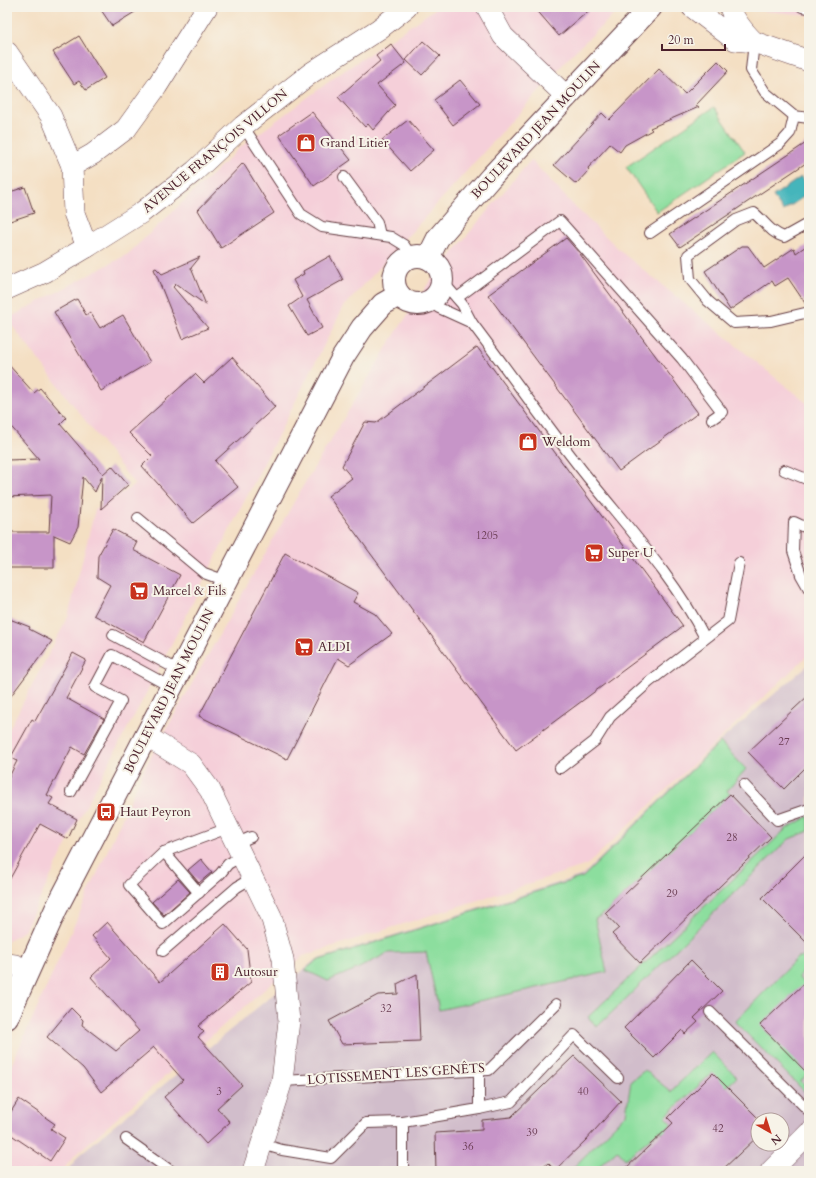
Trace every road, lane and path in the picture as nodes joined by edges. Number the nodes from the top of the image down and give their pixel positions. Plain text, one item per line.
1 (207, 7) edge
2 (407, 7) edge
3 (487, 7) edge
4 (651, 7) edge
5 (730, 7) edge
6 (802, 7) edge
7 (809, 8) edge
8 (706, 11) edge
9 (754, 42) junction
10 (7, 52) edge
11 (809, 61) edge
12 (567, 97) junction
13 (794, 116) junction
14 (809, 118) edge
15 (243, 126) junction
16 (72, 166) junction
17 (344, 177) dead end
18 (809, 223) edge
19 (650, 233) dead end
20 (380, 235) junction
21 (87, 247) junction
22 (420, 257) junction
23 (442, 282) junction
24 (7, 289) edge
25 (399, 295) junction
26 (457, 298) junction
27 (429, 300) junction
28 (809, 312) edge
29 (472, 323) junction
30 (712, 419) dead end
31 (784, 470) dead end
32 (796, 474) junction
33 (809, 480) edge
34 (795, 485) dead end
35 (138, 518) dead end
36 (809, 529) edge
37 (739, 563) dead end
38 (226, 581) junction
39 (809, 590) edge
40 (113, 635) dead end
41 (705, 638) junction
42 (176, 679) junction
43 (146, 736) junction
44 (560, 768) dead end
45 (744, 785) dead end
46 (71, 792) dead end
47 (809, 809) edge
48 (239, 841) junction
49 (164, 852) junction
50 (252, 878) junction
51 (198, 893) junction
52 (163, 951) dead end
53 (7, 964) edge
54 (28, 970) junction
55 (556, 1004) dead end
56 (710, 1012) dead end
57 (7, 1018) edge
58 (479, 1071) junction
59 (618, 1078) dead end
60 (282, 1081) junction
61 (479, 1109) junction
62 (809, 1111) edge
63 (403, 1122) junction
64 (809, 1133) edge
65 (126, 1139) dead end
66 (262, 1144) junction
67 (171, 1171) edge
68 (253, 1171) edge
69 (404, 1171) edge
70 (771, 1171) edge

1 - 16 street
2 - 15 street, AVENUE FRANÇOIS VILLON
3 - 12 street
4 - 12 street, BOULEVARD JEAN MOULIN
5 - 9 street
6 - 7 lane
8 - 9 street
9 - 11 street
9 - 13 lane
10 - 16 street
12 - 22 street, BOULEVARD JEAN MOULIN
13 - 14 lane
13 - 19 lane
15 - 20 lane
15 - 21 street, AVENUE FRANÇOIS VILLON
16 - 21 street
17 - 20 lane
18 - 28 lane
20 - 22 lane
21 - 24 street, AVENUE FRANÇOIS VILLON
22 - 23 street
22 - 25 street
23 - 26 lane
23 - 27 street
25 - 27 street
25 - 38 street, BOULEVARD JEAN MOULIN
26 - 29 lane
26 - 30 lane
27 - 29 lane
29 - 41 lane
31 - 32 lane
32 - 33 lane
32 - 34 lane
35 - 38 lane
36 - 39 lane
37 - 41 lane
38 - 42 street, BOULEVARD JEAN MOULIN
40 - 42 lane
41 - 44 lane
42 - 43 street, BOULEVARD JEAN MOULIN
42 - 46 lane
43 - 48 street
43 - 54 street, BOULEVARD JEAN MOULIN
45 - 47 lane
48 - 49 lane
48 - 50 street
48 - 51 lane
49 - 51 lane
49 - 51 lane
50 - 52 lane
50 - 60 street
53 - 54 street
54 - 57 street, BOULEVARD JEAN MOULIN
55 - 58 lane, LOTISSEMENT LES GENÊTS
56 - 62 lane
58 - 60 lane, LOTISSEMENT LES GENÊTS
58 - 61 lane
59 - 61 lane
60 - 66 street
61 - 63 lane
63 - 66 lane
63 - 69 lane
64 - 70 street
65 - 67 lane
66 - 68 street

